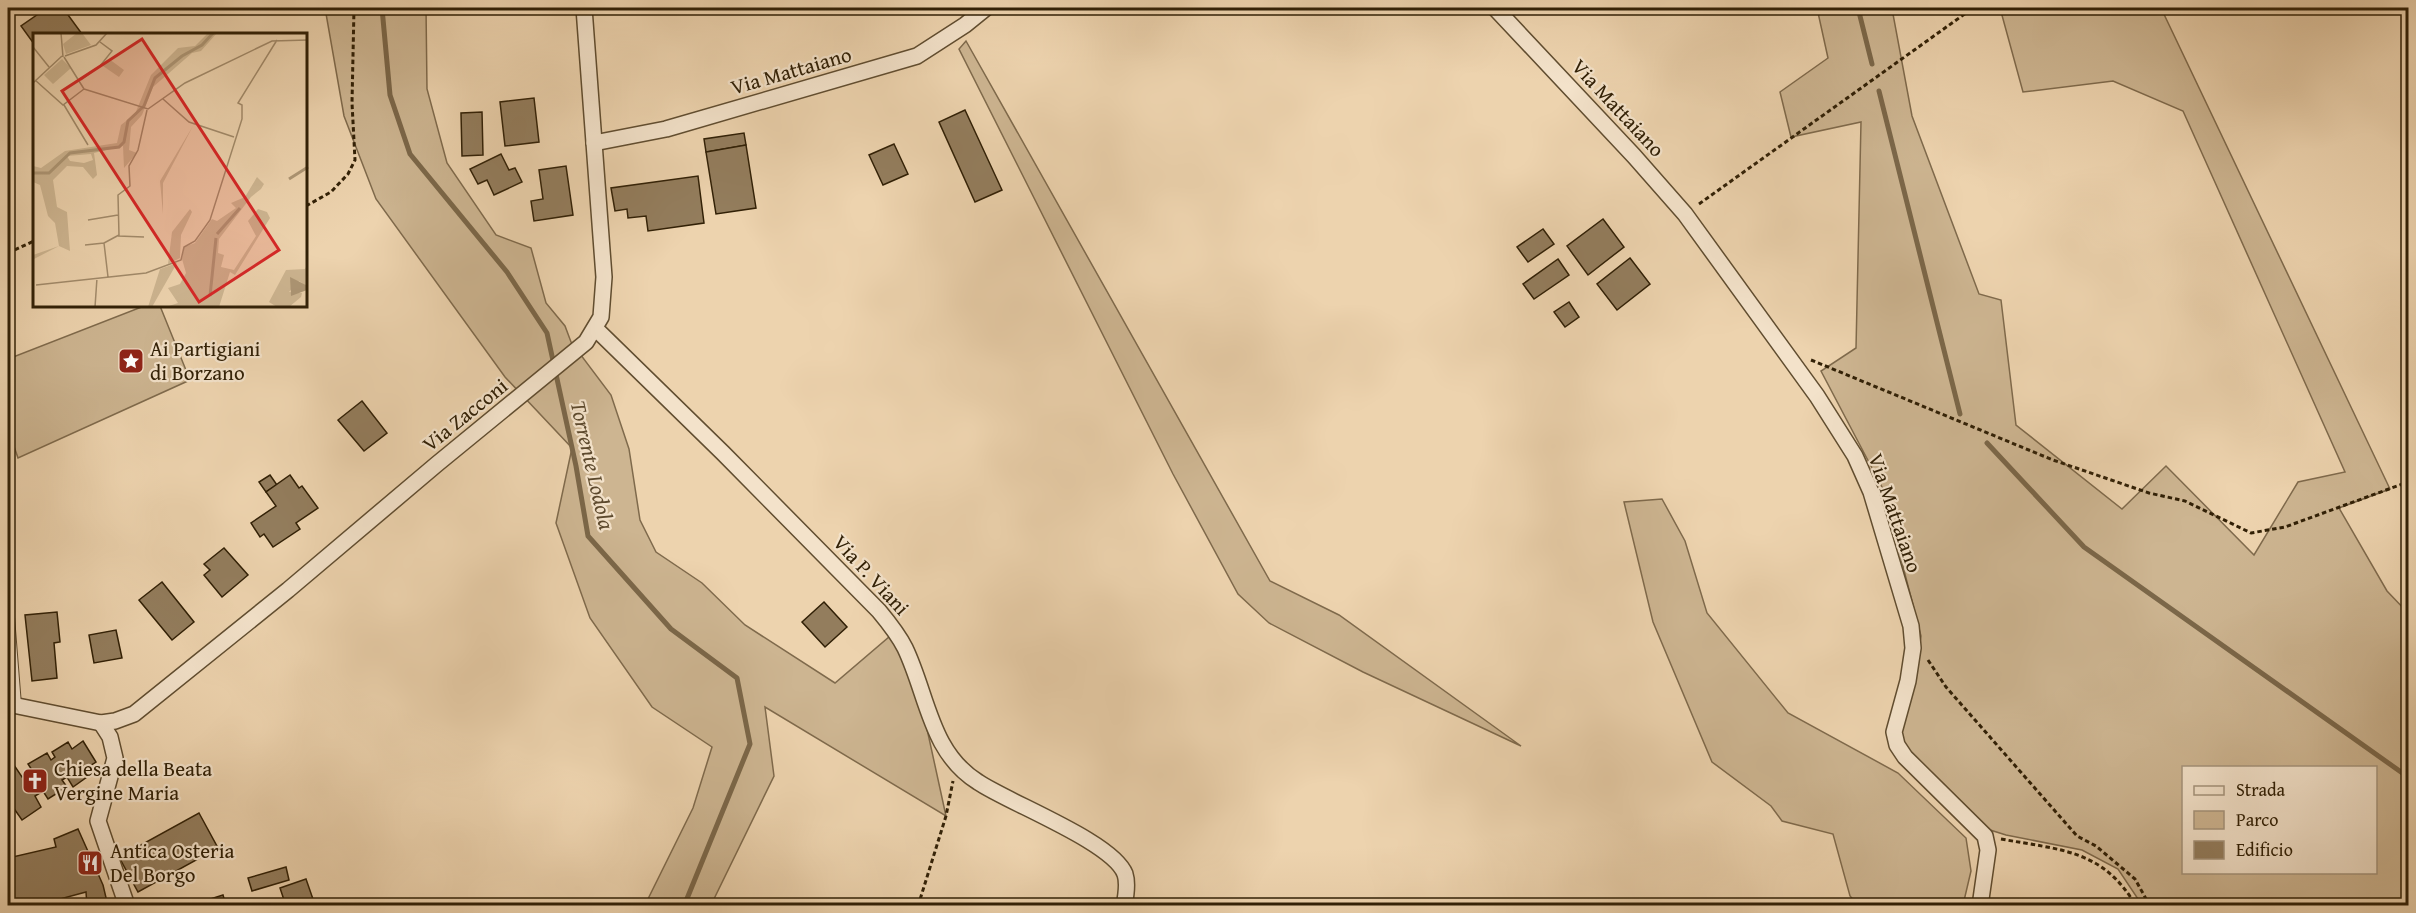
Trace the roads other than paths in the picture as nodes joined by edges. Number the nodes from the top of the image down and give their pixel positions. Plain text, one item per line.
1 (584, 8) edge
2 (986, 8) edge
3 (1495, 8) edge
4 (594, 143) junction
5 (596, 329) junction
6 (8, 592) edge
7 (12, 704) edge
8 (101, 723) junction
9 (127, 906) edge
10 (1124, 906) edge
11 (1980, 906) edge

1 - 4 street, Via Zacconi
2 - 4 street, Via Mattaiano
3 - 11 street, Via Mattaiano
4 - 5 street, Via Zacconi
5 - 8 street, Via Zacconi
5 - 10 street, Via P. Viani
6 - 7 lane
7 - 8 street
8 - 9 street

